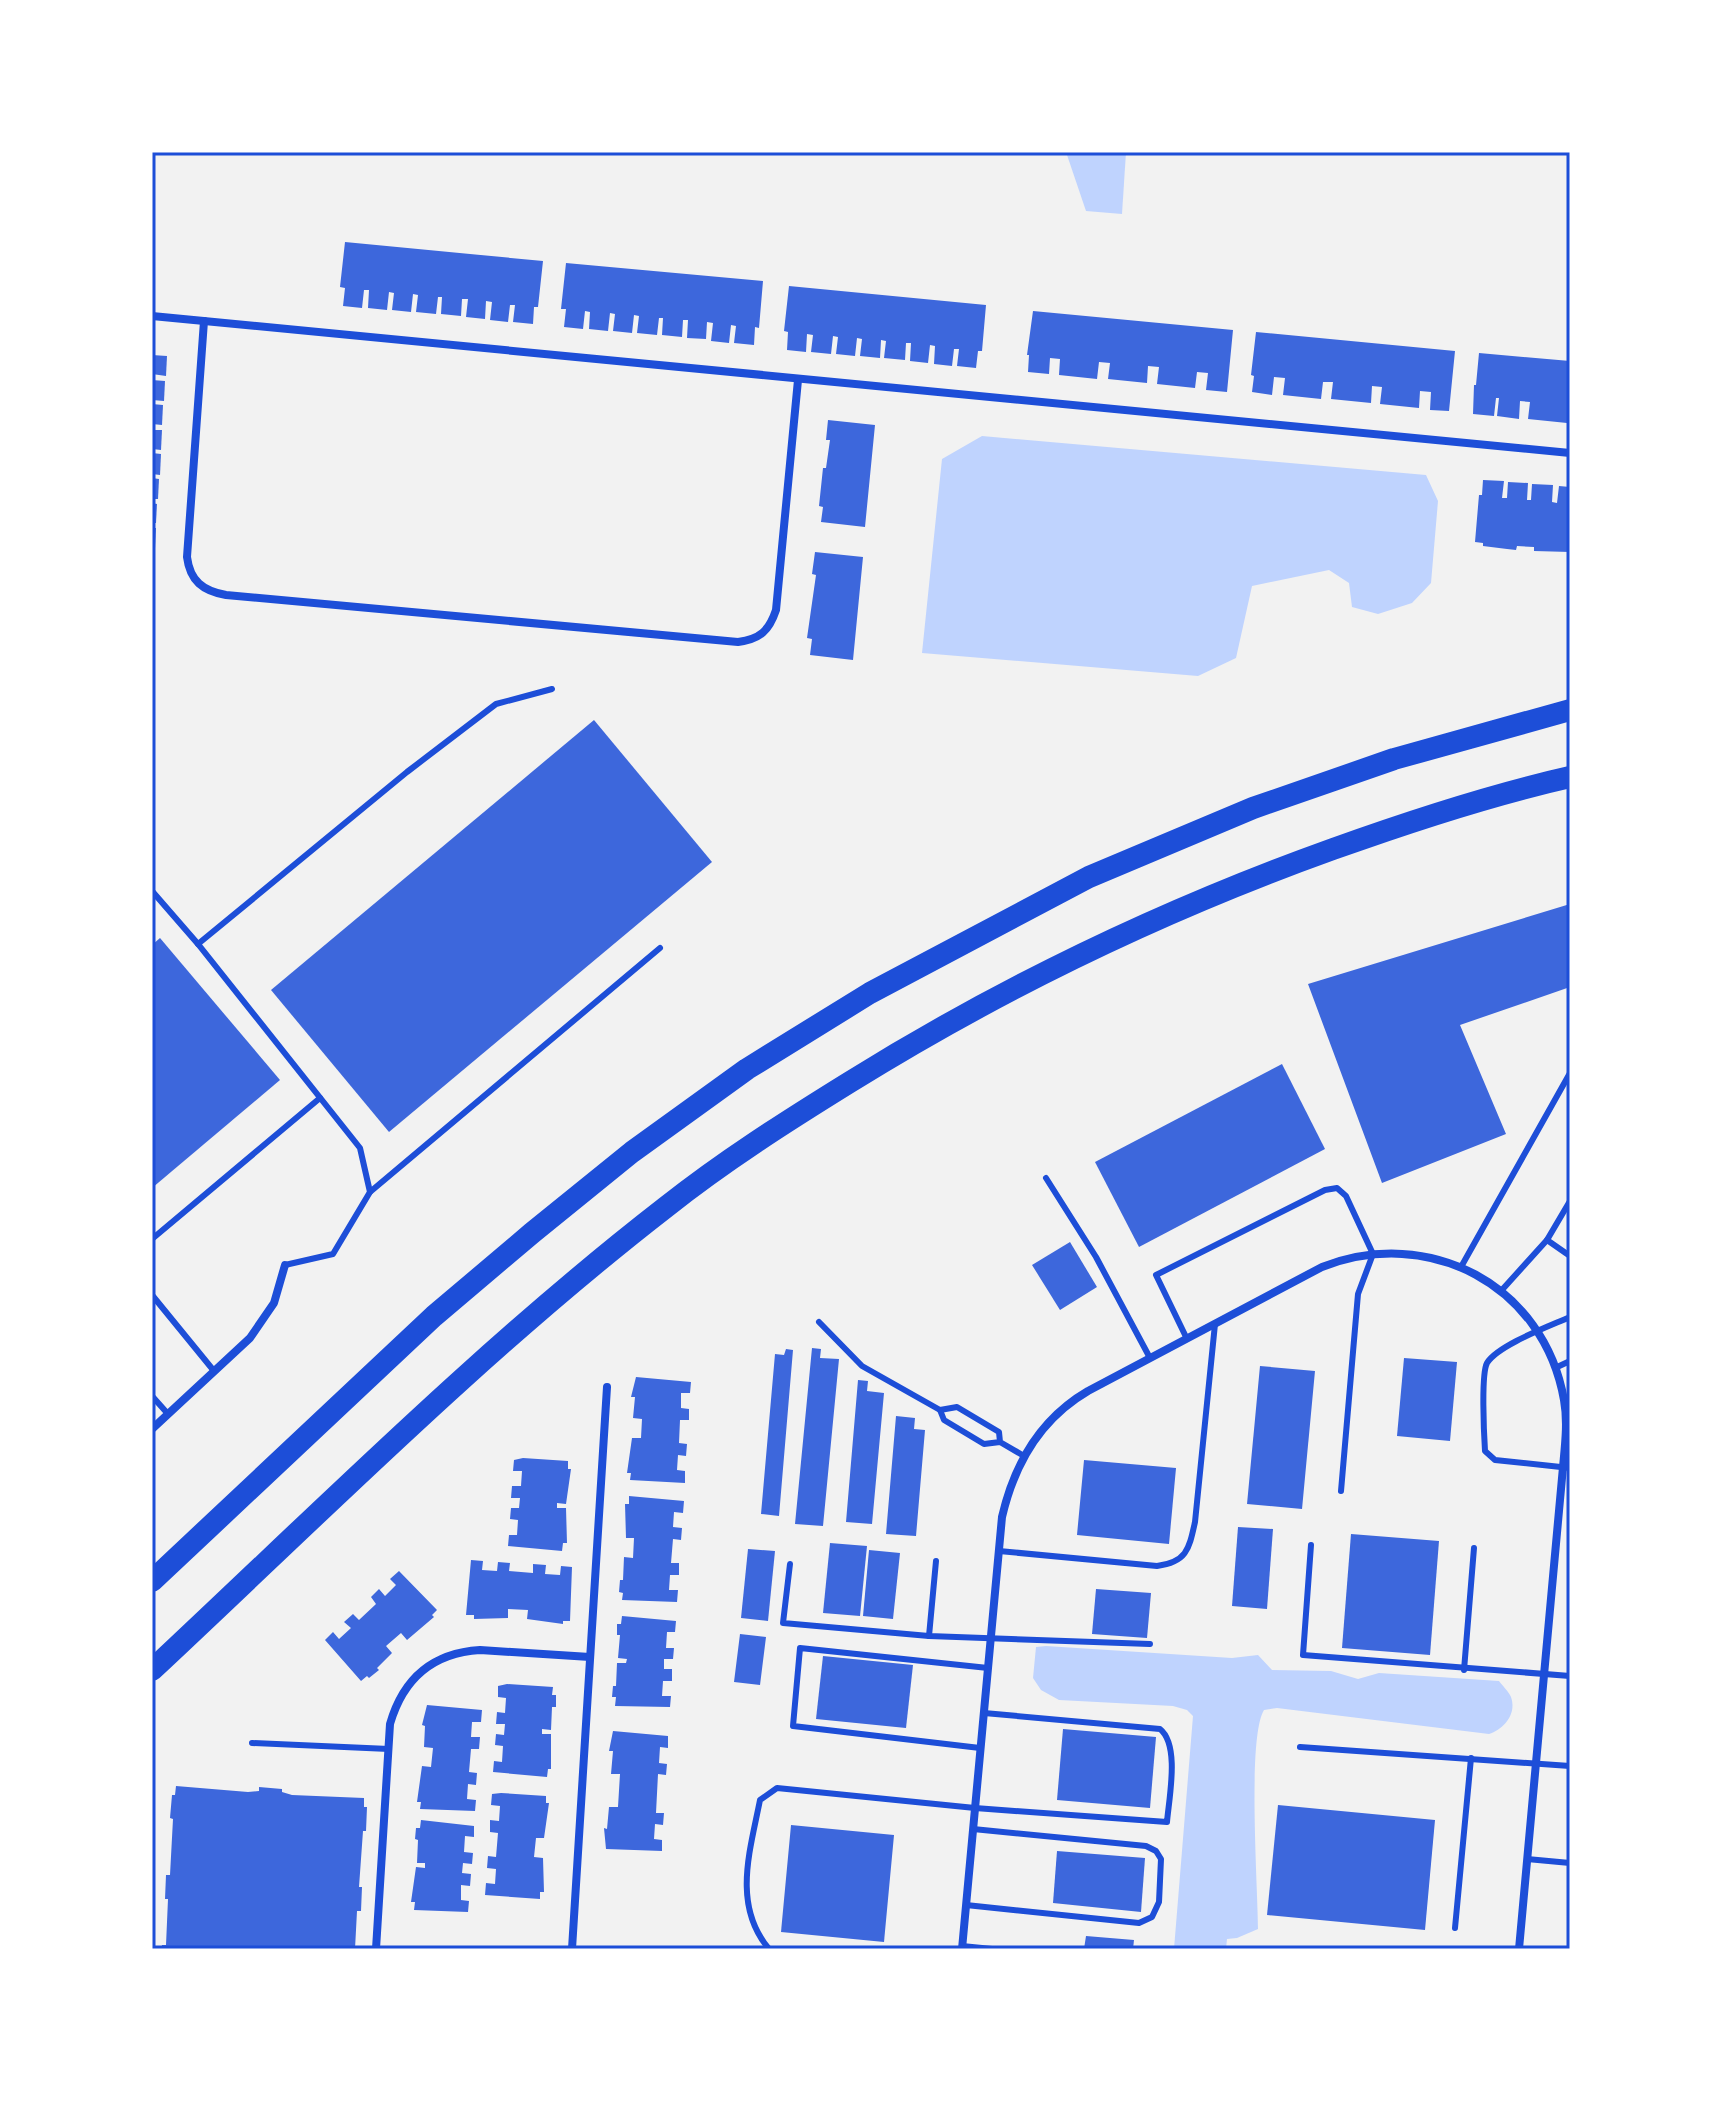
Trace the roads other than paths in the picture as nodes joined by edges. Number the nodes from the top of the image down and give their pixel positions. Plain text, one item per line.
1 (152, 316) edge
2 (204, 321) junction
3 (798, 380) junction
4 (1570, 453) edge
5 (552, 689) dead end
6 (1570, 710) edge
7 (1570, 777) edge
8 (152, 891) edge
9 (198, 944) junction
10 (660, 948) dead end
11 (1570, 1073) edge
12 (320, 1098) junction
13 (1046, 1178) dead end
14 (370, 1192) junction
15 (1570, 1201) edge
16 (152, 1239) edge
17 (1547, 1240) junction
18 (1373, 1254) junction
19 (1570, 1256) edge
20 (285, 1265) joint
21 (1461, 1267) junction
22 (1501, 1291) junction
23 (152, 1295) edge
24 (1570, 1317) edge
25 (819, 1322) dead end
26 (1215, 1324) junction
27 (1538, 1332) junction
28 (1187, 1339) junction
29 (1150, 1358) junction
30 (1570, 1361) edge
31 (1555, 1368) junction
32 (214, 1371) junction
33 (607, 1387) dead end
34 (152, 1396) edge
35 (940, 1410) junction
36 (168, 1414) junction
37 (152, 1429) edge
38 (1000, 1442) junction
39 (1024, 1456) junction
40 (1567, 1467) edge
41 (1341, 1491) dead end
42 (1311, 1545) dead end
43 (1474, 1548) dead end
44 (999, 1551) junction
45 (936, 1561) dead end
46 (790, 1564) dead end
47 (152, 1581) edge
48 (929, 1636) junction
49 (991, 1638) junction
50 (1150, 1644) dead end
51 (590, 1657) junction
52 (988, 1668) junction
53 (152, 1670) edge
54 (1464, 1670) junction
55 (1544, 1674) junction
56 (1570, 1676) edge
57 (984, 1713) junction
58 (252, 1743) dead end
59 (1300, 1747) dead end
60 (980, 1748) junction
61 (389, 1749) junction
62 (1471, 1758) junction
63 (1536, 1763) junction
64 (1570, 1766) edge
65 (975, 1808) junction
66 (973, 1829) junction
67 (1527, 1859) junction
68 (1570, 1863) edge
69 (966, 1905) junction
70 (1455, 1928) dead end
71 (962, 1947) edge
72 (376, 1949) edge
73 (572, 1949) edge
74 (769, 1949) edge
75 (992, 1949) edge
76 (1519, 1949) edge

1 - 2 street
2 - 3 street
2 - 3 street
3 - 4 street
5 - 9 lane
6 - 47 highway
7 - 53 highway
8 - 9 lane
9 - 12 lane
10 - 14 lane
11 - 21 lane
12 - 14 lane
12 - 16 lane
13 - 29 lane
14 - 20 lane
15 - 17 lane
17 - 19 lane
17 - 22 lane
18 - 21 street
18 - 26 street
18 - 28 lane
18 - 41 lane
20 - 32 street
21 - 22 street
22 - 27 street
23 - 32 lane
24 - 27 lane
25 - 35 lane
26 - 28 street
26 - 44 lane
27 - 31 street
27 - 40 lane
28 - 29 street
29 - 39 street
30 - 31 lane
31 - 40 street
32 - 36 street
33 - 51 street
34 - 36 lane
35 - 38 lane
35 - 38 lane
36 - 37 street
38 - 39 lane
39 - 44 street
40 - 55 street
42 - 54 lane
43 - 54 lane
44 - 49 street
45 - 48 lane
46 - 48 lane
48 - 49 lane
49 - 50 lane
49 - 52 street
51 - 61 street
51 - 73 street
52 - 57 street
52 - 60 lane
54 - 55 lane
55 - 56 lane
55 - 63 street
57 - 60 street
57 - 65 lane
58 - 61 lane
59 - 62 lane
60 - 65 street
61 - 72 street
62 - 63 lane
62 - 70 lane
63 - 64 lane
63 - 67 street
65 - 66 street
65 - 74 lane
66 - 69 street
66 - 69 lane
67 - 68 lane
67 - 76 street
69 - 71 street
71 - 75 lane

